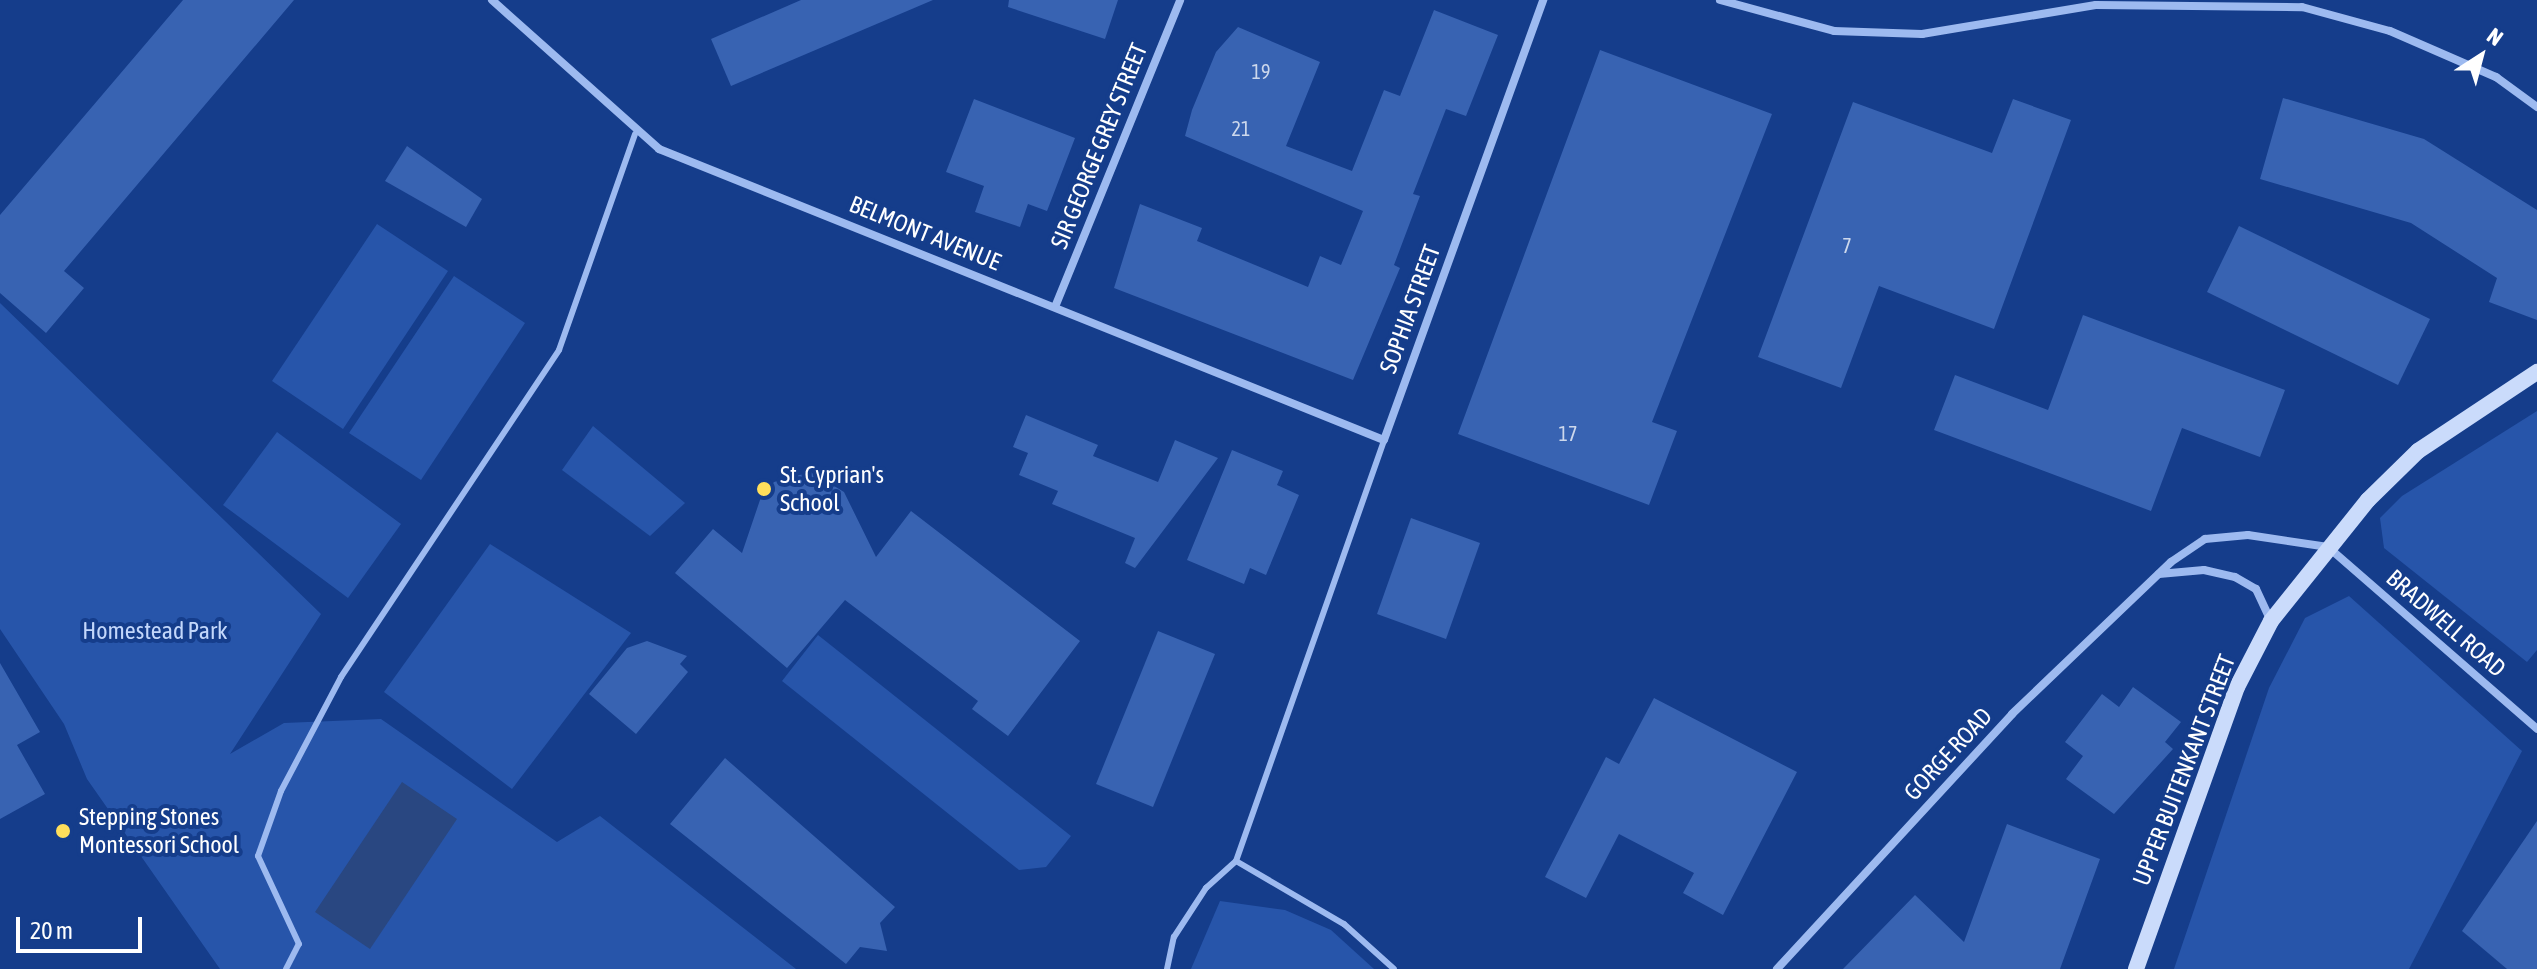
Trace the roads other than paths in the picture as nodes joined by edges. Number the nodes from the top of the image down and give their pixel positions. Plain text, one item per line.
1 (492, 0) edge
2 (1180, 0) edge
3 (1543, 0) edge
4 (1720, 0) edge
5 (2537, 107) edge
6 (635, 134) junction
7 (1055, 307) junction
8 (2537, 372) edge
9 (1384, 440) junction
10 (2328, 547) junction
11 (2158, 574) junction
12 (2271, 621) junction
13 (2537, 729) edge
14 (1236, 861) junction
15 (286, 969) edge
16 (1167, 969) edge
17 (1394, 969) edge
18 (1777, 969) edge
19 (2136, 969) edge

1 - 6 street, BELMONT AVENUE
2 - 7 street, SIR GEORGE GREY STREET
3 - 9 street, SOPHIA STREET
4 - 5 street
6 - 7 street, BELMONT AVENUE
6 - 15 lane
7 - 9 street, BELMONT AVENUE
8 - 10 street, UPPER BUITENKANT STREET
9 - 14 lane, SOPHIA STREET
10 - 11 street, GORGE ROAD
10 - 12 street, UPPER BUITENKANT STREET
10 - 13 street, BRADWELL ROAD
11 - 12 street
11 - 18 street, GORGE ROAD
12 - 19 street, UPPER BUITENKANT STREET
14 - 16 lane
14 - 17 lane

